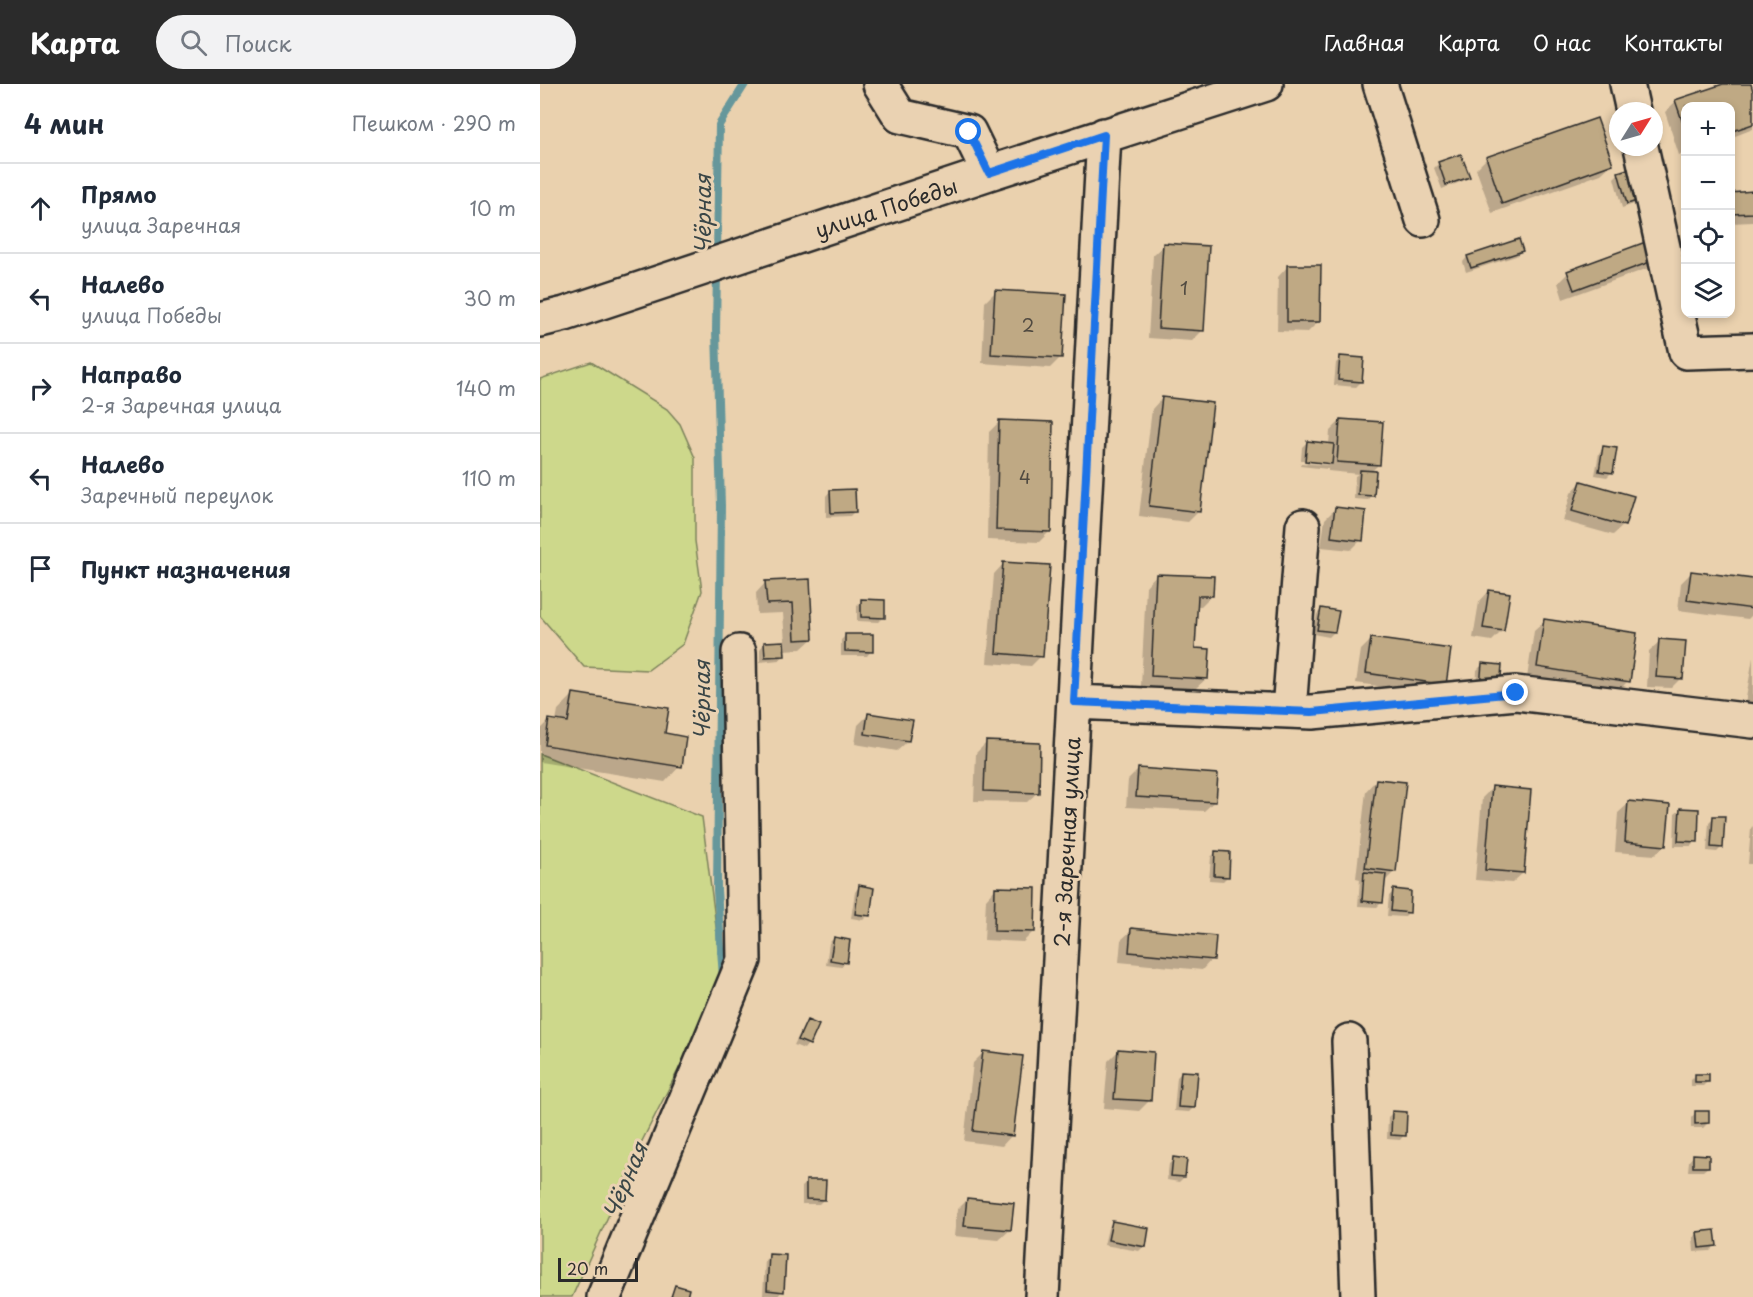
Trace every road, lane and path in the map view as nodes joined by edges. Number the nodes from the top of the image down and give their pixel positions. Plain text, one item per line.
1 (880, 84) edge
2 (1266, 84) edge
3 (1380, 84) edge
4 (1627, 84) edge
5 (1631, 102) edge
6 (1104, 135) junction
7 (1643, 156) edge
8 (989, 173) junction
9 (1423, 220) dead end
10 (540, 320) edge
11 (1753, 350) edge
12 (1303, 526) dead end
13 (739, 652) dead end
14 (1074, 702) junction
15 (1289, 711) junction
16 (1753, 722) edge
17 (1349, 1041) dead end
18 (604, 1297) edge
19 (1042, 1297) edge
20 (1358, 1297) edge

1 - 8 street
2 - 6 street, улица Победы
3 - 9 street
4 - 5 street
6 - 8 street, улица Победы
6 - 14 street, 2-я Заречная улица
7 - 11 street
8 - 10 street, улица Победы
12 - 15 street
13 - 18 street
14 - 15 street
14 - 19 street, 2-я Заречная улица
15 - 16 street
17 - 20 street

